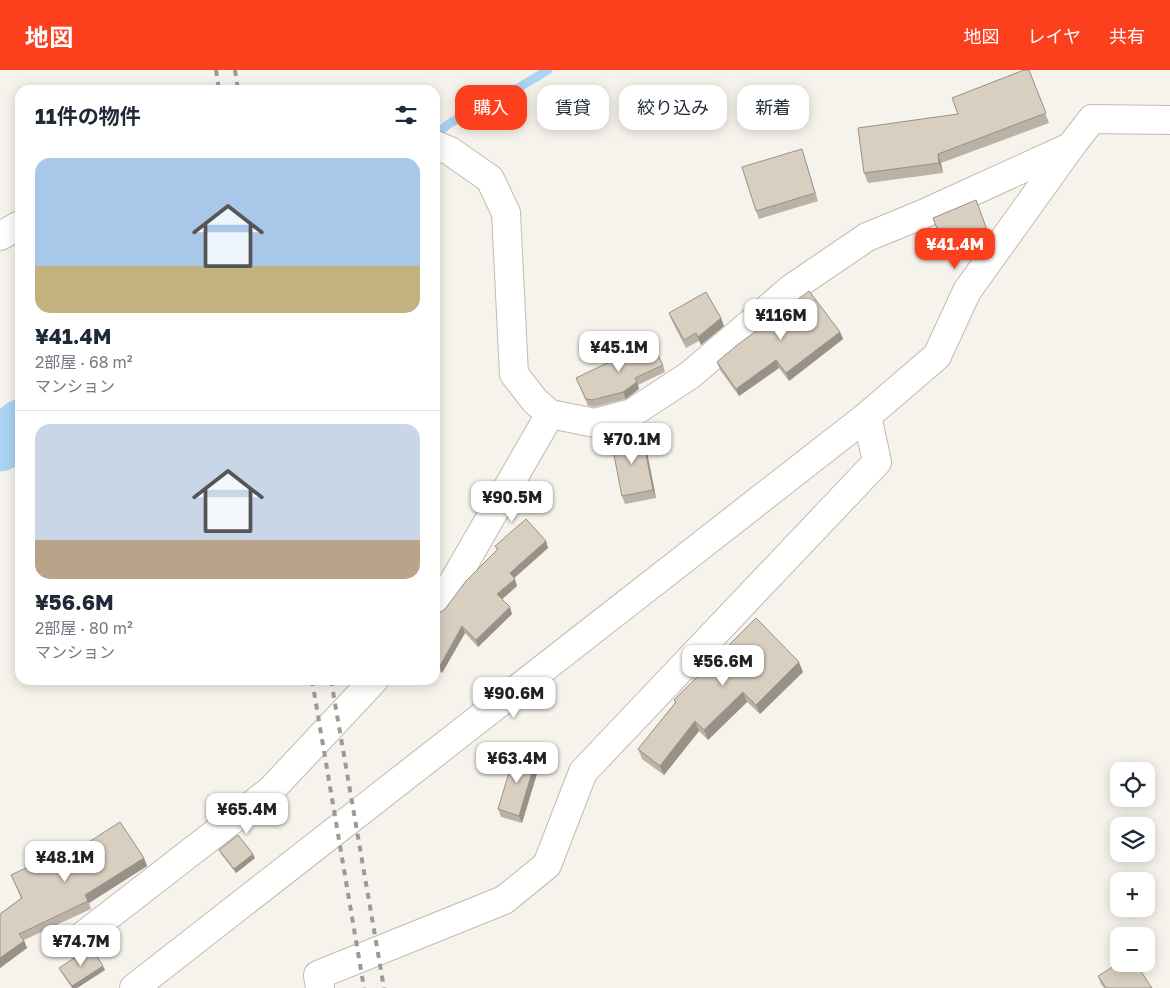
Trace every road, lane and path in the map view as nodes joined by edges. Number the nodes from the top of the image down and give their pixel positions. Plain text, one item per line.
1 (1170, 120) edge
2 (1072, 146) junction
3 (442, 148) edge
4 (15, 228) edge
5 (0, 236) edge
6 (550, 414) junction
7 (867, 416) junction
8 (440, 599) edge
9 (369, 685) edge
10 (76, 941) dead end
11 (134, 988) edge
12 (320, 988) edge

1 - 2 street
2 - 6 street
2 - 7 street
3 - 6 street
4 - 5 street
6 - 8 street
7 - 11 street
7 - 12 street
9 - 10 street

